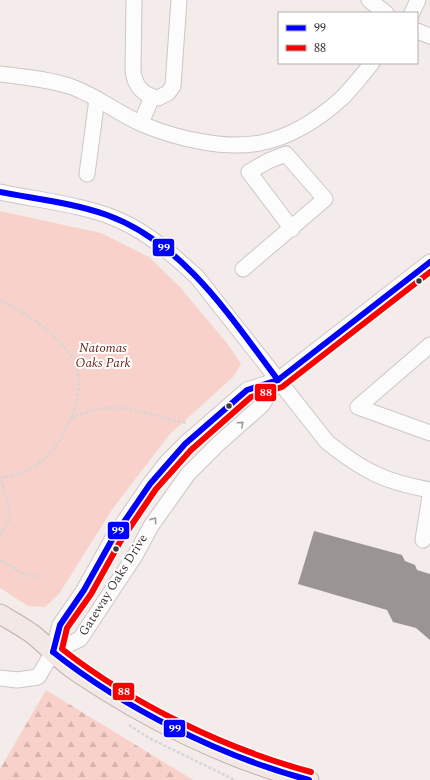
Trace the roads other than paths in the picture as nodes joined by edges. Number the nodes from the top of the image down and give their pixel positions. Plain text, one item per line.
1 (134, 0) edge
2 (179, 0) edge
3 (369, 0) edge
4 (418, 0) edge
5 (385, 12) edge
6 (412, 12) edge
7 (418, 31) edge
8 (430, 36) edge
9 (371, 64) edge
10 (0, 74) edge
11 (152, 97) junction
12 (98, 99) junction
13 (141, 123) junction
14 (264, 142) junction
15 (268, 161) junction
16 (87, 174) dead end
17 (0, 192) edge
18 (292, 229) junction
19 (430, 262) edge
20 (243, 269) dead end
21 (430, 345) edge
22 (278, 380) junction
23 (430, 433) edge
24 (430, 490) edge
25 (430, 496) edge
26 (423, 540) dead end
27 (0, 614) edge
28 (53, 652) junction
29 (0, 678) edge
30 (309, 780) edge

1 - 11 street
2 - 11 street
3 - 5 street
4 - 6 street
7 - 8 street
9 - 14 street
10 - 12 street
11 - 13 street
12 - 13 street
12 - 16 street
13 - 14 street
14 - 15 street
15 - 18 street
15 - 18 street
17 - 22 street
18 - 20 street
19 - 22 street, Gateway Oaks Drive
21 - 23 street
22 - 24 street
28 -> 22 street, Gateway Oaks Drive
22 - 28 street, Gateway Oaks Drive
25 - 26 street
27 - 28 main road
28 - 29 street
28 - 30 main road

